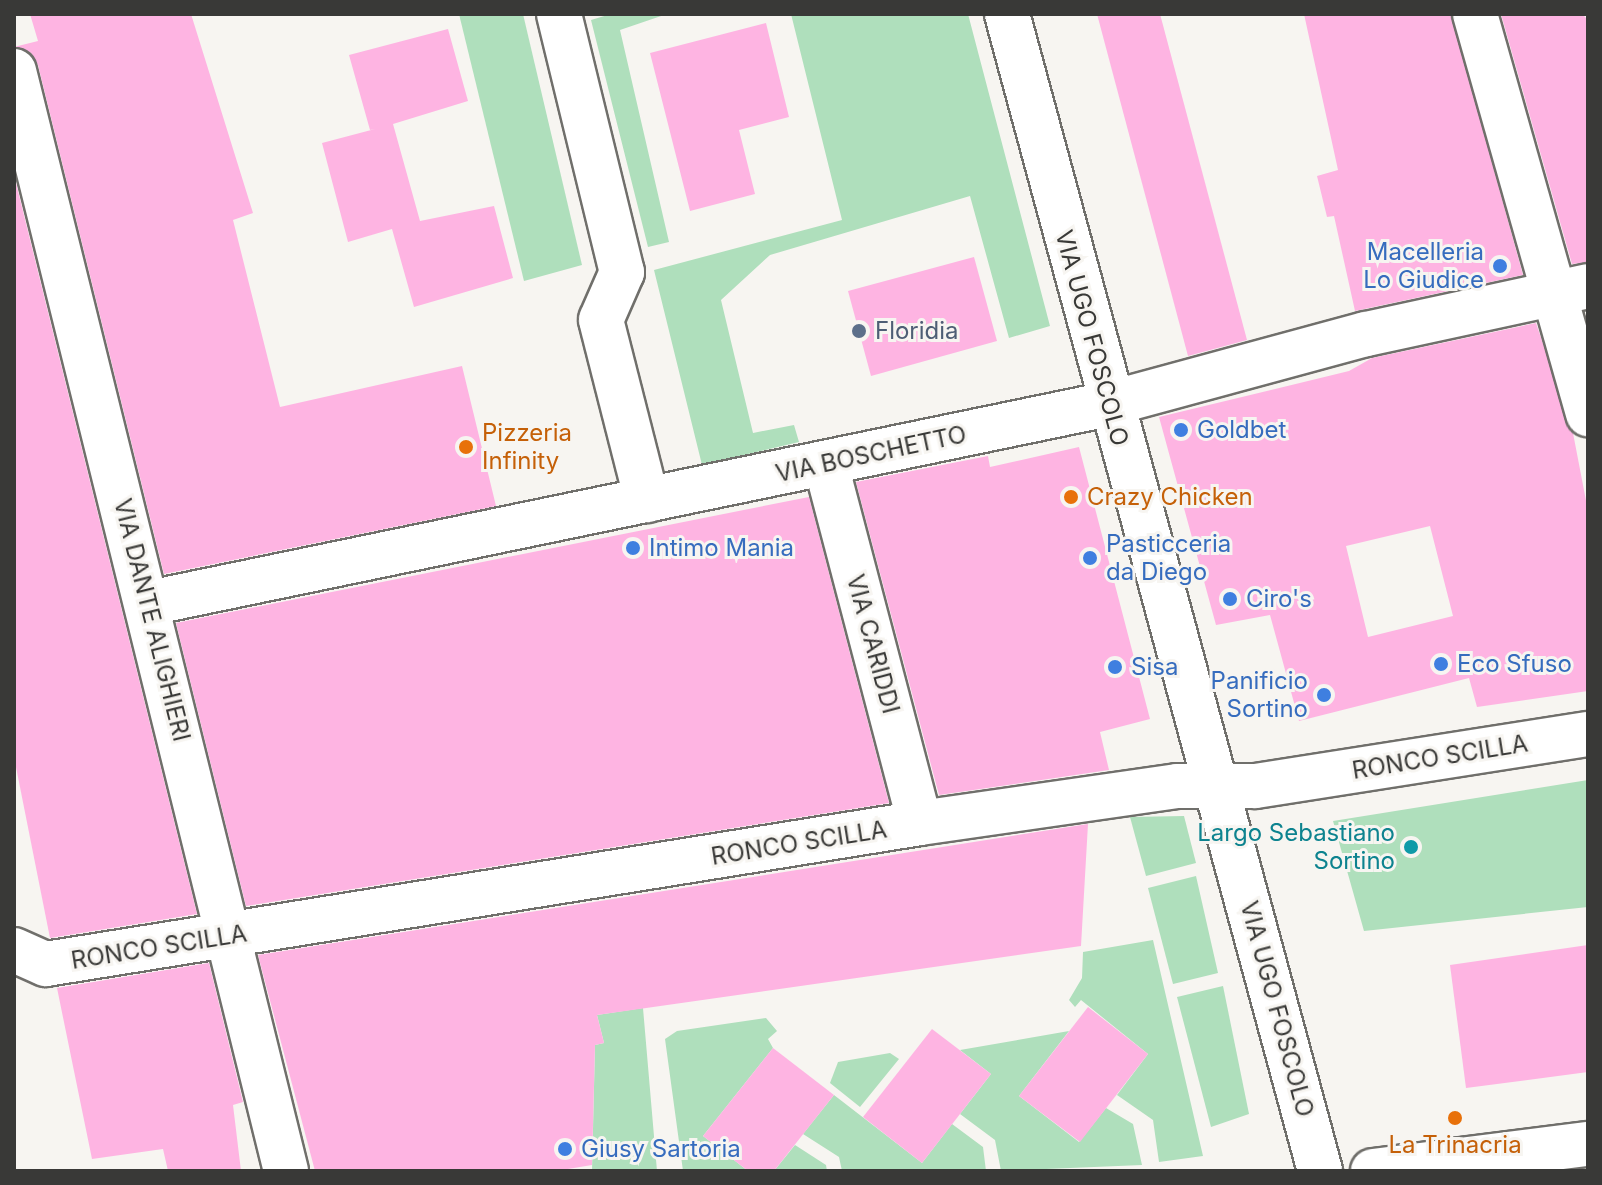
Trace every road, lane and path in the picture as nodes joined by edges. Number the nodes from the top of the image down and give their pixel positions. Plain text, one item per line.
1 (559, 14) edge
2 (1007, 14) edge
3 (1475, 14) edge
4 (14, 71) edge
5 (1571, 290) edge
6 (1108, 404) junction
7 (1588, 414) edge
8 (826, 465) junction
9 (647, 500) junction
10 (149, 603) junction
11 (1588, 734) edge
12 (1216, 786) junction
13 (920, 823) junction
14 (230, 937) junction
15 (15, 942) edge
16 (1588, 1144) edge
17 (286, 1171) edge
18 (1320, 1171) edge
19 (1373, 1171) edge

1 - 9 street
2 - 6 street, VIA UGO FOSCOLO
3 - 5 street
4 - 10 street, VIA DANTE ALIGHIERI
5 - 6 street, VIA BOSCHETTO
5 - 7 street
6 - 8 street, VIA BOSCHETTO
6 - 12 street, VIA UGO FOSCOLO
8 - 9 street, VIA BOSCHETTO
8 - 13 street, VIA CARIDDI
9 - 10 street, VIA BOSCHETTO
10 - 14 street, VIA DANTE ALIGHIERI
11 - 12 street, RONCO SCILLA
12 - 13 street, RONCO SCILLA
12 - 18 street, VIA UGO FOSCOLO
13 - 14 street, RONCO SCILLA
14 - 15 street, RONCO SCILLA
14 - 17 street, VIA DANTE ALIGHIERI
16 - 19 street

